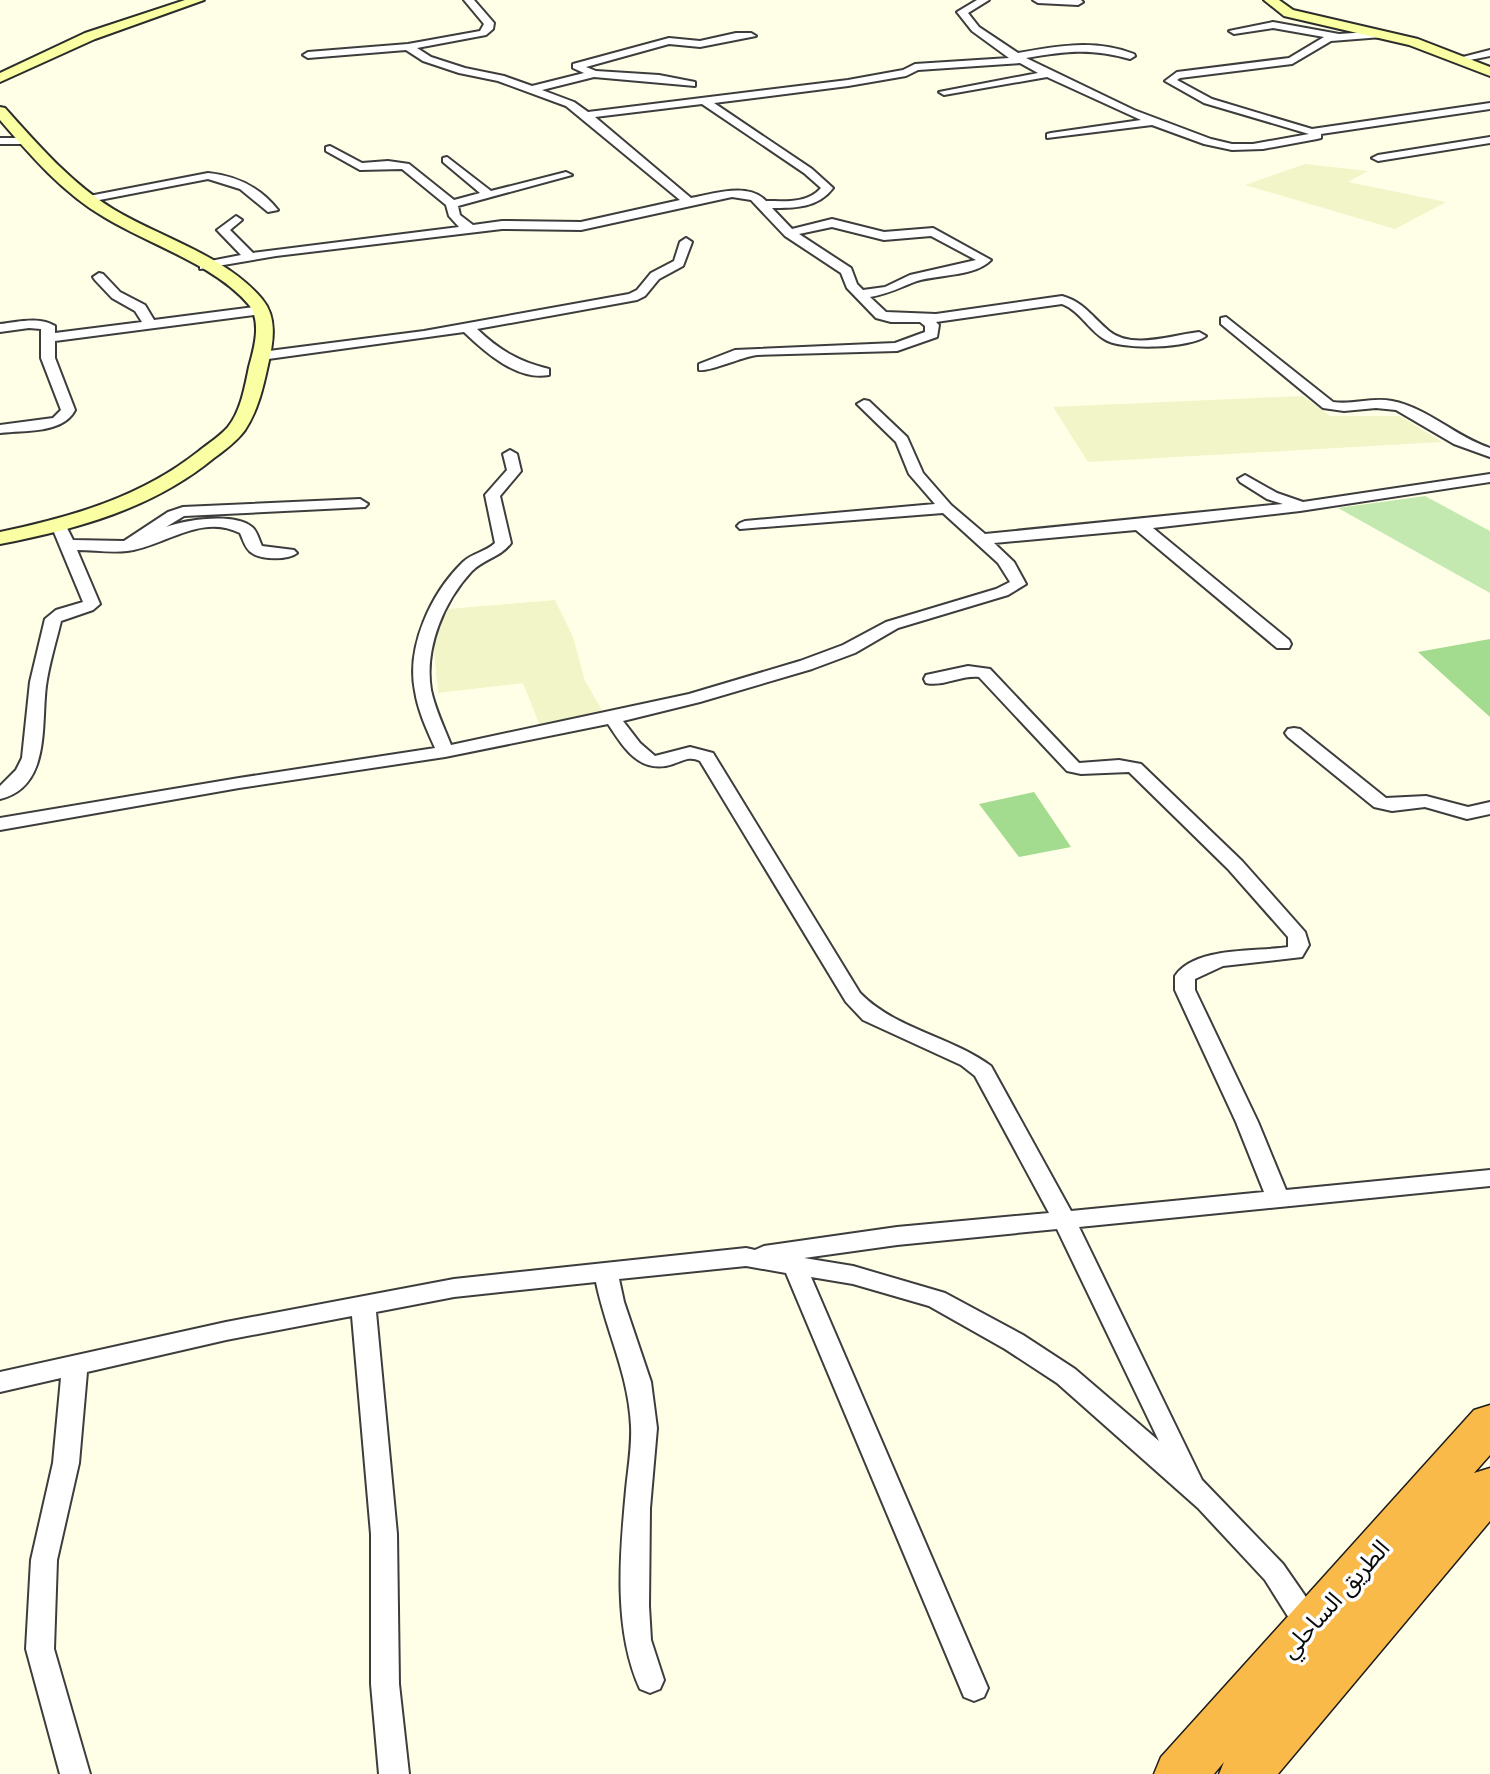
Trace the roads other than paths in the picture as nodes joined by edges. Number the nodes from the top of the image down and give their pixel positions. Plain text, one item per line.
1 (198, 0) edge
2 (469, 0) edge
3 (984, 0) edge
4 (1038, 0) edge
5 (1270, 0) edge
6 (1077, 2) dead end
7 (1234, 31) dead end
8 (1382, 34) junction
9 (751, 36) dead end
10 (1343, 37) junction
11 (408, 47) junction
12 (1490, 53) edge
13 (308, 55) dead end
14 (1130, 56) dead end
15 (1017, 58) junction
16 (1460, 59) junction
17 (1490, 72) edge
18 (594, 74) junction
19 (1049, 74) junction
20 (0, 78) edge
21 (691, 84) dead end
22 (528, 90) junction
23 (944, 92) dead end
24 (706, 102) junction
25 (1490, 106) edge
26 (0, 111) edge
27 (586, 115) junction
28 (1152, 121) junction
29 (1376, 123) junction
30 (1051, 136) dead end
31 (1490, 140) edge
32 (0, 141) edge
33 (27, 141) junction
34 (330, 149) dead end
35 (1378, 158) dead end
36 (447, 160) dead end
37 (566, 175) dead end
38 (489, 194) junction
39 (89, 199) junction
40 (689, 202) junction
41 (452, 204) junction
42 (765, 205) junction
43 (272, 210) dead end
44 (236, 220) dead end
45 (472, 230) junction
46 (789, 233) junction
47 (685, 242) dead end
48 (249, 256) junction
49 (204, 266) junction
50 (99, 277) dead end
51 (863, 294) junction
52 (261, 310) junction
53 (924, 319) junction
54 (1226, 321) dead end
55 (151, 326) junction
56 (467, 327) junction
57 (0, 328) edge
58 (1199, 336) dead end
59 (50, 338) junction
60 (261, 356) junction
61 (704, 367) dead end
62 (544, 372) dead end
63 (863, 404) dead end
64 (0, 429) edge
65 (1490, 453) edge
66 (510, 454) dead end
67 (1490, 478) edge
68 (1245, 479) dead end
69 (360, 504) dead end
70 (1308, 505) junction
71 (946, 508) junction
72 (60, 525) junction
73 (1140, 525) junction
74 (744, 526) dead end
75 (0, 538) edge
76 (981, 539) junction
77 (68, 545) junction
78 (127, 546) junction
79 (289, 552) dead end
80 (1283, 643) dead end
81 (932, 679) dead end
82 (612, 718) junction
83 (1294, 733) dead end
84 (445, 752) junction
85 (0, 794) edge
86 (1490, 808) edge
87 (0, 824) edge
88 (1490, 1178) edge
89 (1278, 1198) junction
90 (1064, 1219) junction
91 (746, 1257) junction
92 (795, 1266) junction
93 (606, 1273) junction
94 (363, 1305) junction
95 (75, 1365) junction
96 (0, 1382) edge
97 (1490, 1423) edge
98 (1490, 1487) edge
99 (1195, 1489) junction
100 (1310, 1625) junction
101 (650, 1680) dead end
102 (974, 1688) dead end
103 (75, 1774) edge
104 (394, 1774) edge
105 (1180, 1774) edge
106 (1245, 1774) edge

1 - 20 street
2 - 11 street
3 - 15 street
4 - 6 street
5 - 8 street
7 - 10 street
8 - 10 street
8 - 16 street
9 - 18 street
10 - 29 street
11 - 13 street
11 - 22 street
12 - 16 street
14 - 15 street
15 - 19 street
15 - 24 street
16 - 17 street
18 - 21 street
18 - 22 street
19 - 23 street
19 - 28 street
22 - 27 street
24 - 27 street
24 - 42 street
25 - 29 street
26 - 33 street
27 - 40 street
28 - 29 street
28 - 30 street
31 - 35 street
32 - 33 street
33 - 39 street
34 - 41 street
36 - 38 street
37 - 38 street
38 - 41 street
39 - 43 street
39 - 49 street
40 - 42 street
40 - 45 street
41 - 45 street
42 - 46 street
44 - 48 street
45 - 48 street
46 - 51 street
46 - 51 street
47 - 56 street
48 - 49 street
49 - 52 street
50 - 55 street
51 - 53 street
52 - 55 street
52 - 60 street
53 - 58 street
53 - 61 street
54 - 65 street
55 - 59 street
56 - 60 street
56 - 62 street
57 - 59 street
59 - 64 street
60 - 72 street
63 - 71 street
66 - 84 street
67 - 70 street
68 - 70 street
69 - 78 street
70 - 73 street
71 - 74 street
71 - 76 street
72 - 75 street
72 - 77 street
73 - 76 street
73 - 80 street
76 - 82 street
77 - 78 street
77 - 85 street
78 - 79 street
81 - 89 street
82 - 84 street
82 - 90 street
83 - 86 street
84 - 87 street
88 - 89 street
89 - 90 street
90 - 91 street
90 - 99 street
91 - 92 street
91 - 93 street
92 - 99 street
92 - 102 street
93 - 94 street
93 - 101 street
94 - 95 street
94 - 104 street
95 - 96 street
95 - 103 street
97 - 100 highway, الطريق الساحلي
98 - 106 highway, الطريق الساحلي
99 - 100 street
100 - 105 highway, الطريق الساحلي

